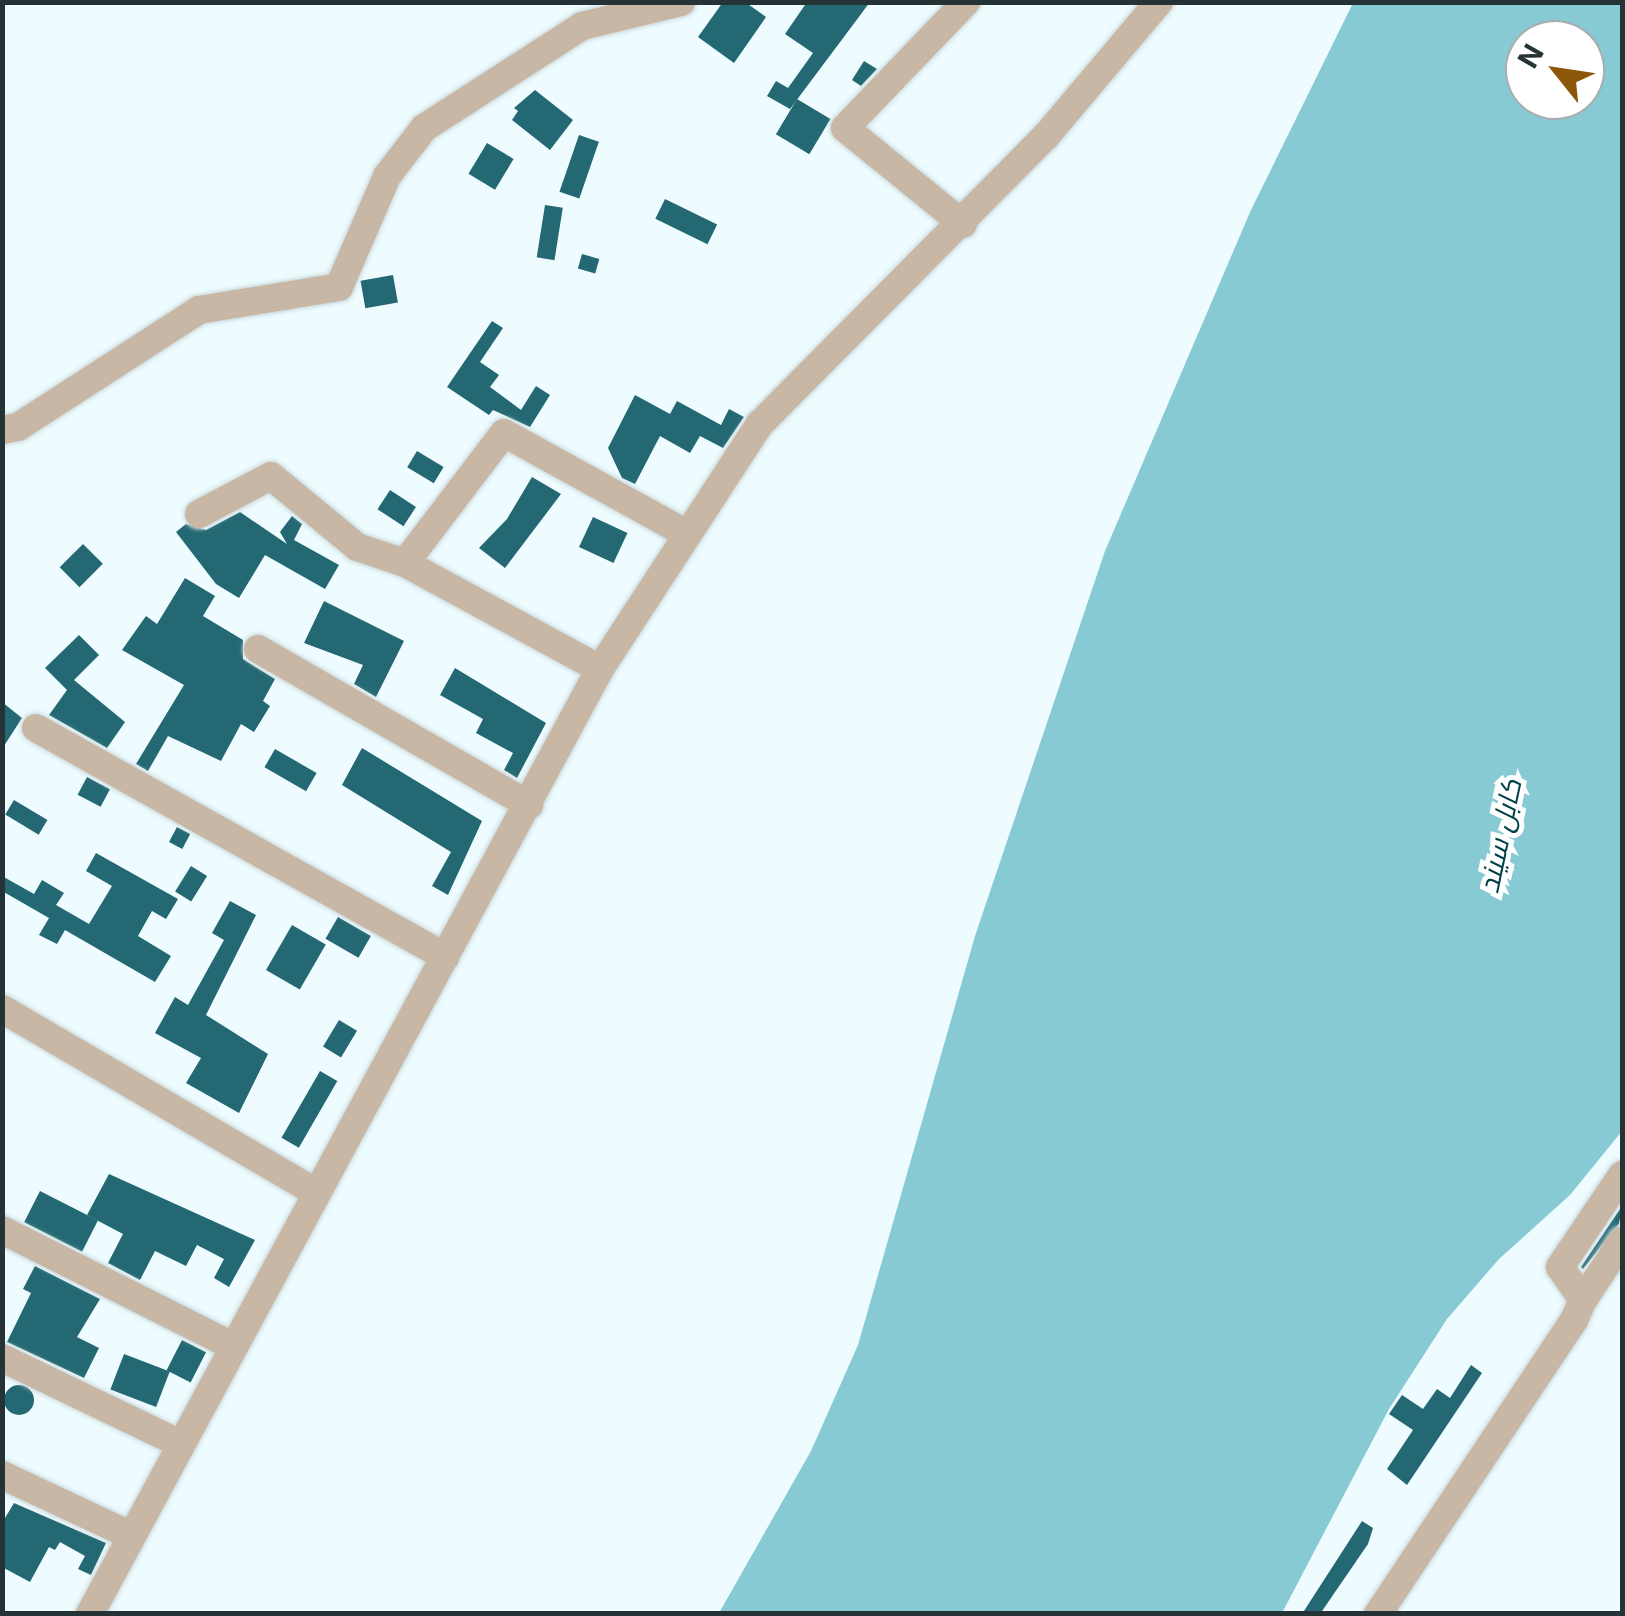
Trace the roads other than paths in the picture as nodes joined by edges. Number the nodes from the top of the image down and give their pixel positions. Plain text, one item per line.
1 (681, 2) edge
2 (966, 2) edge
3 (1159, 2) edge
4 (963, 224) junction
5 (2, 430) edge
6 (199, 514) dead end
7 (688, 534) junction
8 (406, 563) junction
9 (258, 649) dead end
10 (600, 669) junction
11 (36, 728) dead end
12 (529, 805) junction
13 (445, 957) junction
14 (2, 1009) edge
15 (1622, 1175) edge
16 (316, 1192) junction
17 (2, 1230) edge
18 (1620, 1245) edge
19 (1583, 1300) junction
20 (231, 1345) junction
21 (2, 1358) edge
22 (179, 1443) junction
23 (2, 1474) edge
24 (130, 1535) junction
25 (90, 1614) edge
26 (1378, 1614) edge

1 - 5 street
2 - 4 street
3 - 4 street
4 - 7 street
6 - 8 street
7 - 8 street
7 - 10 street
8 - 10 street
9 - 12 street
10 - 12 street
11 - 13 street
12 - 13 street
13 - 16 street
14 - 16 street
15 - 19 street
16 - 20 street
17 - 20 street
18 - 19 street
19 - 26 street
20 - 22 street
21 - 22 street
22 - 24 street
23 - 24 street
24 - 25 street

